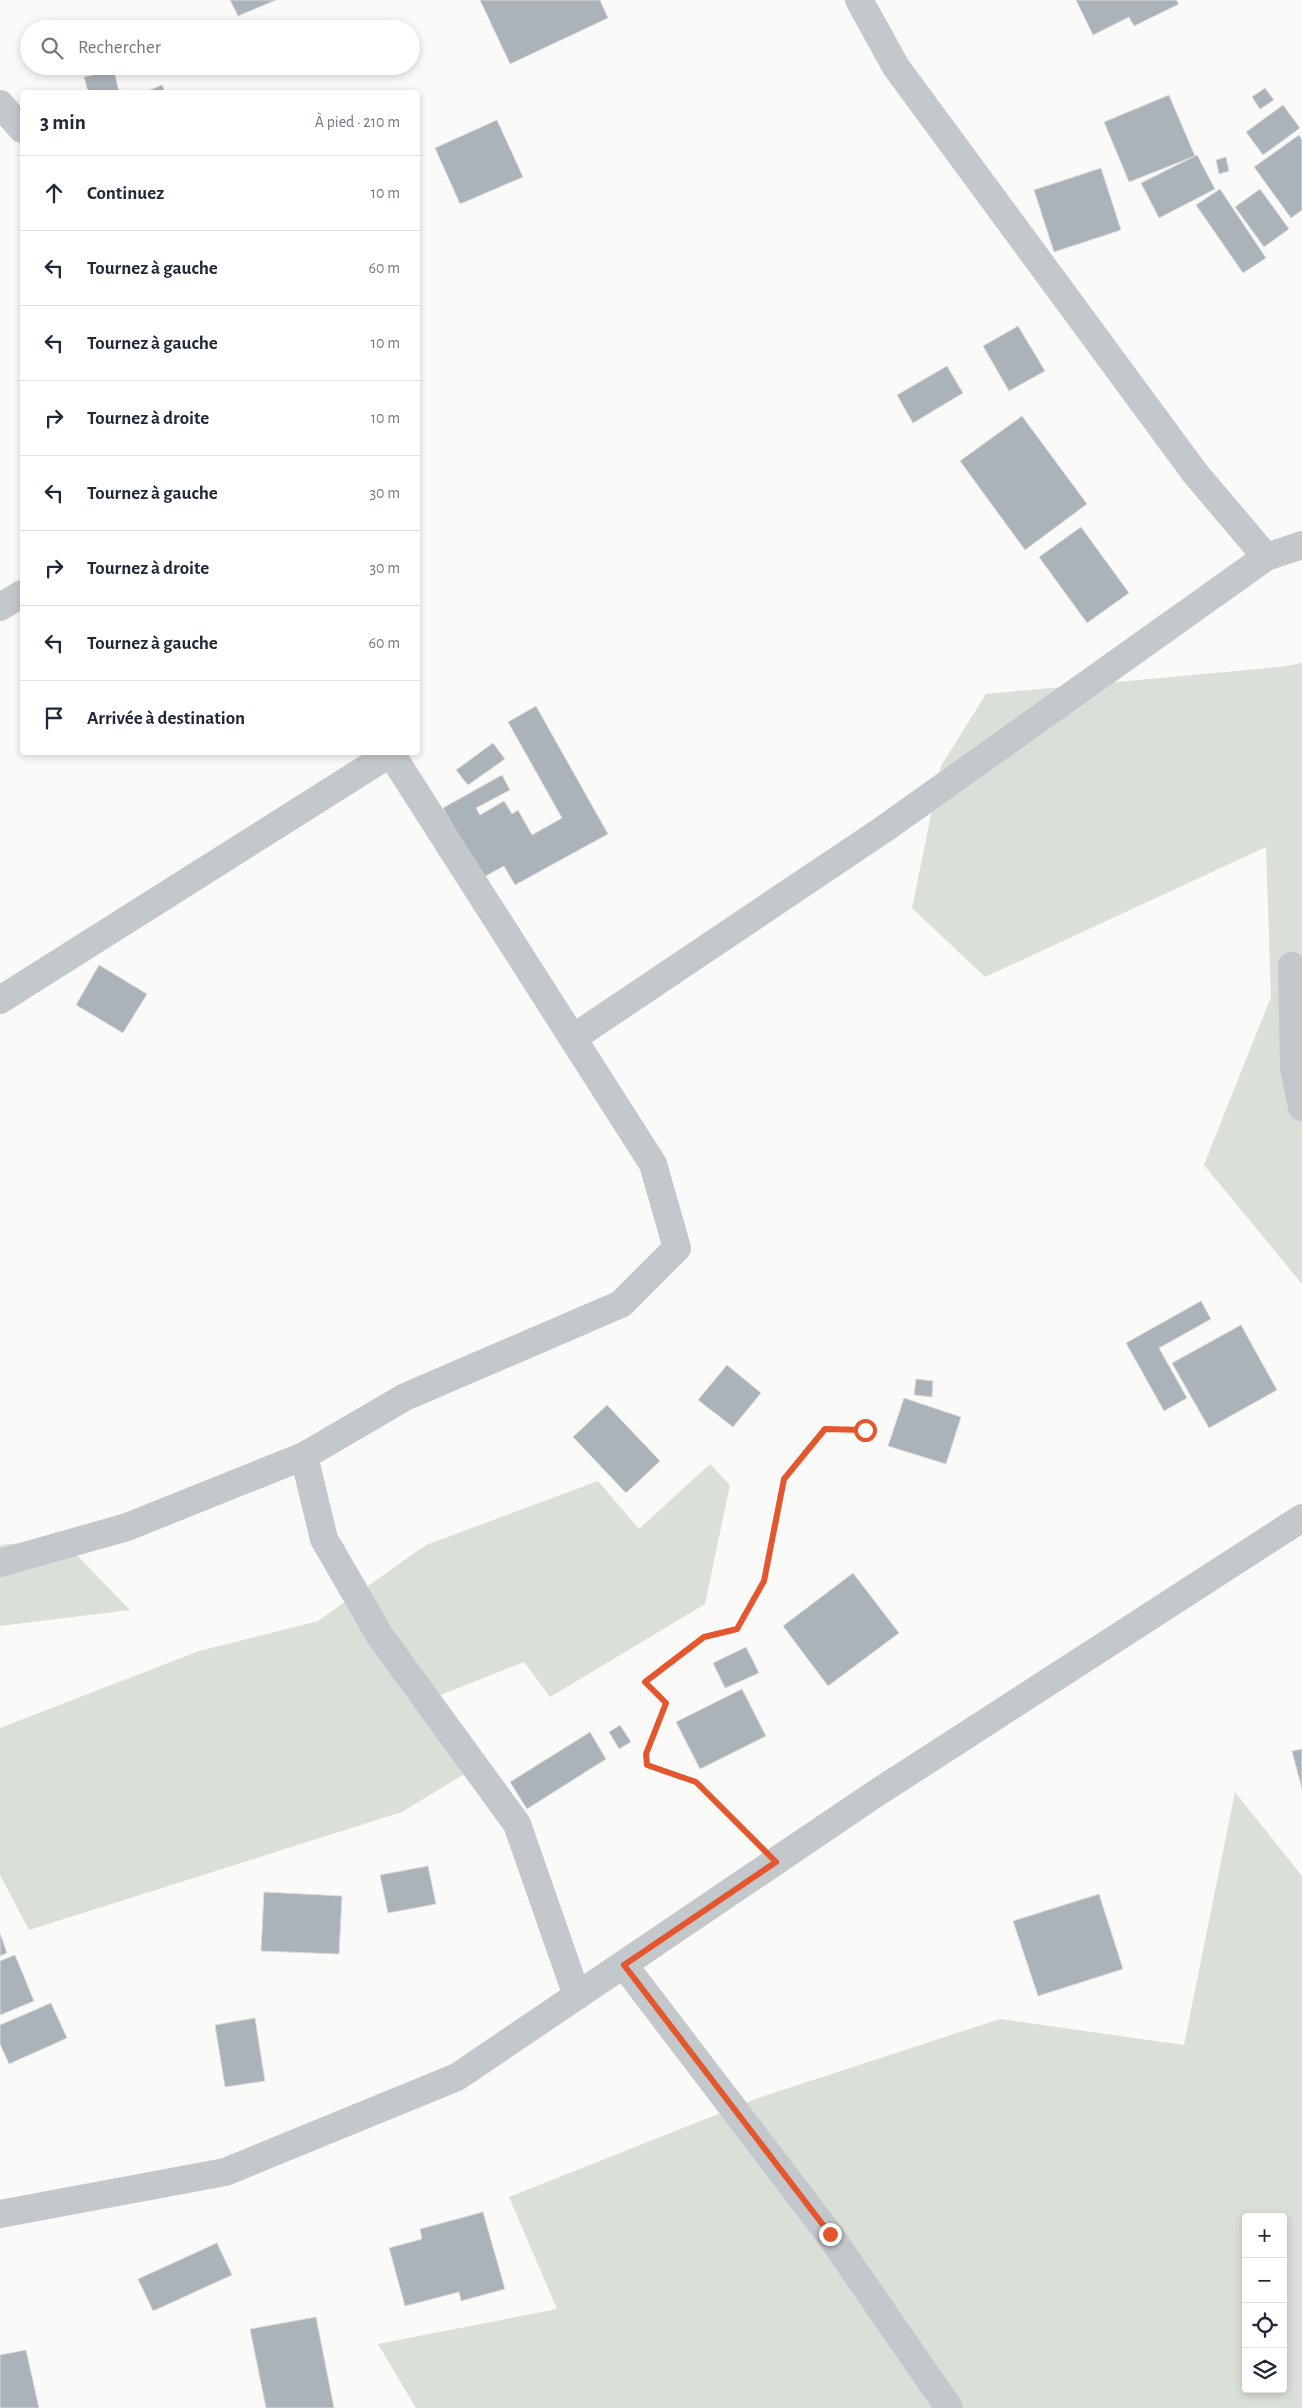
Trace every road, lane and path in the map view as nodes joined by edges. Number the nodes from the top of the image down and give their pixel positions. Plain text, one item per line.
1 (859, 0) edge
2 (0, 104) edge
3 (20, 127) edge
4 (1302, 545) edge
5 (1266, 557) junction
6 (20, 595) edge
7 (0, 607) edge
8 (388, 755) edge
9 (392, 755) edge
10 (1292, 966) dead end
11 (0, 1000) edge
12 (573, 1038) junction
13 (1302, 1107) edge
14 (865, 1430) dead end
15 (304, 1456) junction
16 (1302, 1518) edge
17 (0, 1563) edge
18 (776, 1862) junction
19 (624, 1965) junction
20 (577, 1996) junction
21 (0, 2214) edge
22 (949, 2408) edge

1 - 5 street
2 - 3 street
4 - 5 street
5 - 12 street
6 - 7 street
8 - 11 street
9 - 12 street
10 - 13 street
12 - 15 street
14 - 18 path
15 - 17 street
15 - 20 street
16 - 18 street
18 - 19 street
19 - 20 street
19 - 22 street
20 - 21 street

